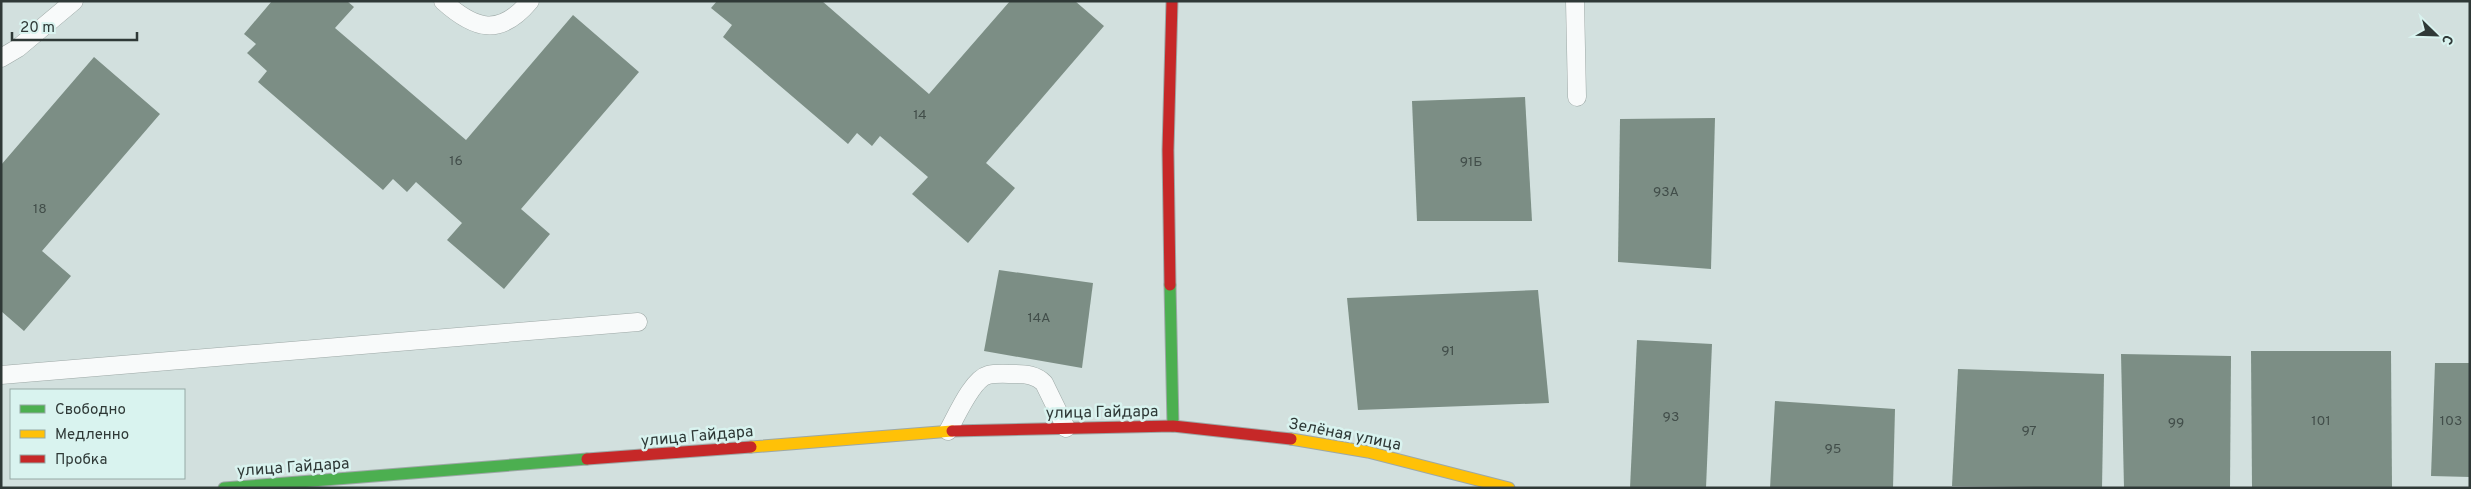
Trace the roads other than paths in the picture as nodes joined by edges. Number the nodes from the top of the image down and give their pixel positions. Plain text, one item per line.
1 (74, 1) edge
2 (443, 1) edge
3 (530, 1) edge
4 (1172, 1) edge
5 (1575, 1) edge
6 (1, 58) edge
7 (1577, 97) dead end
8 (638, 322) dead end
9 (1, 375) edge
10 (1173, 426) junction
11 (1066, 428) junction
12 (948, 431) junction
13 (224, 488) edge
14 (1509, 488) edge

1 - 6 lane
2 - 3 lane
4 - 10 main road
5 - 7 lane
8 - 9 lane
10 - 11 main road, улица Гайдара
10 - 14 main road, Зелёная улица
11 - 12 main road, улица Гайдара
11 - 12 lane
12 - 13 main road, улица Гайдара

